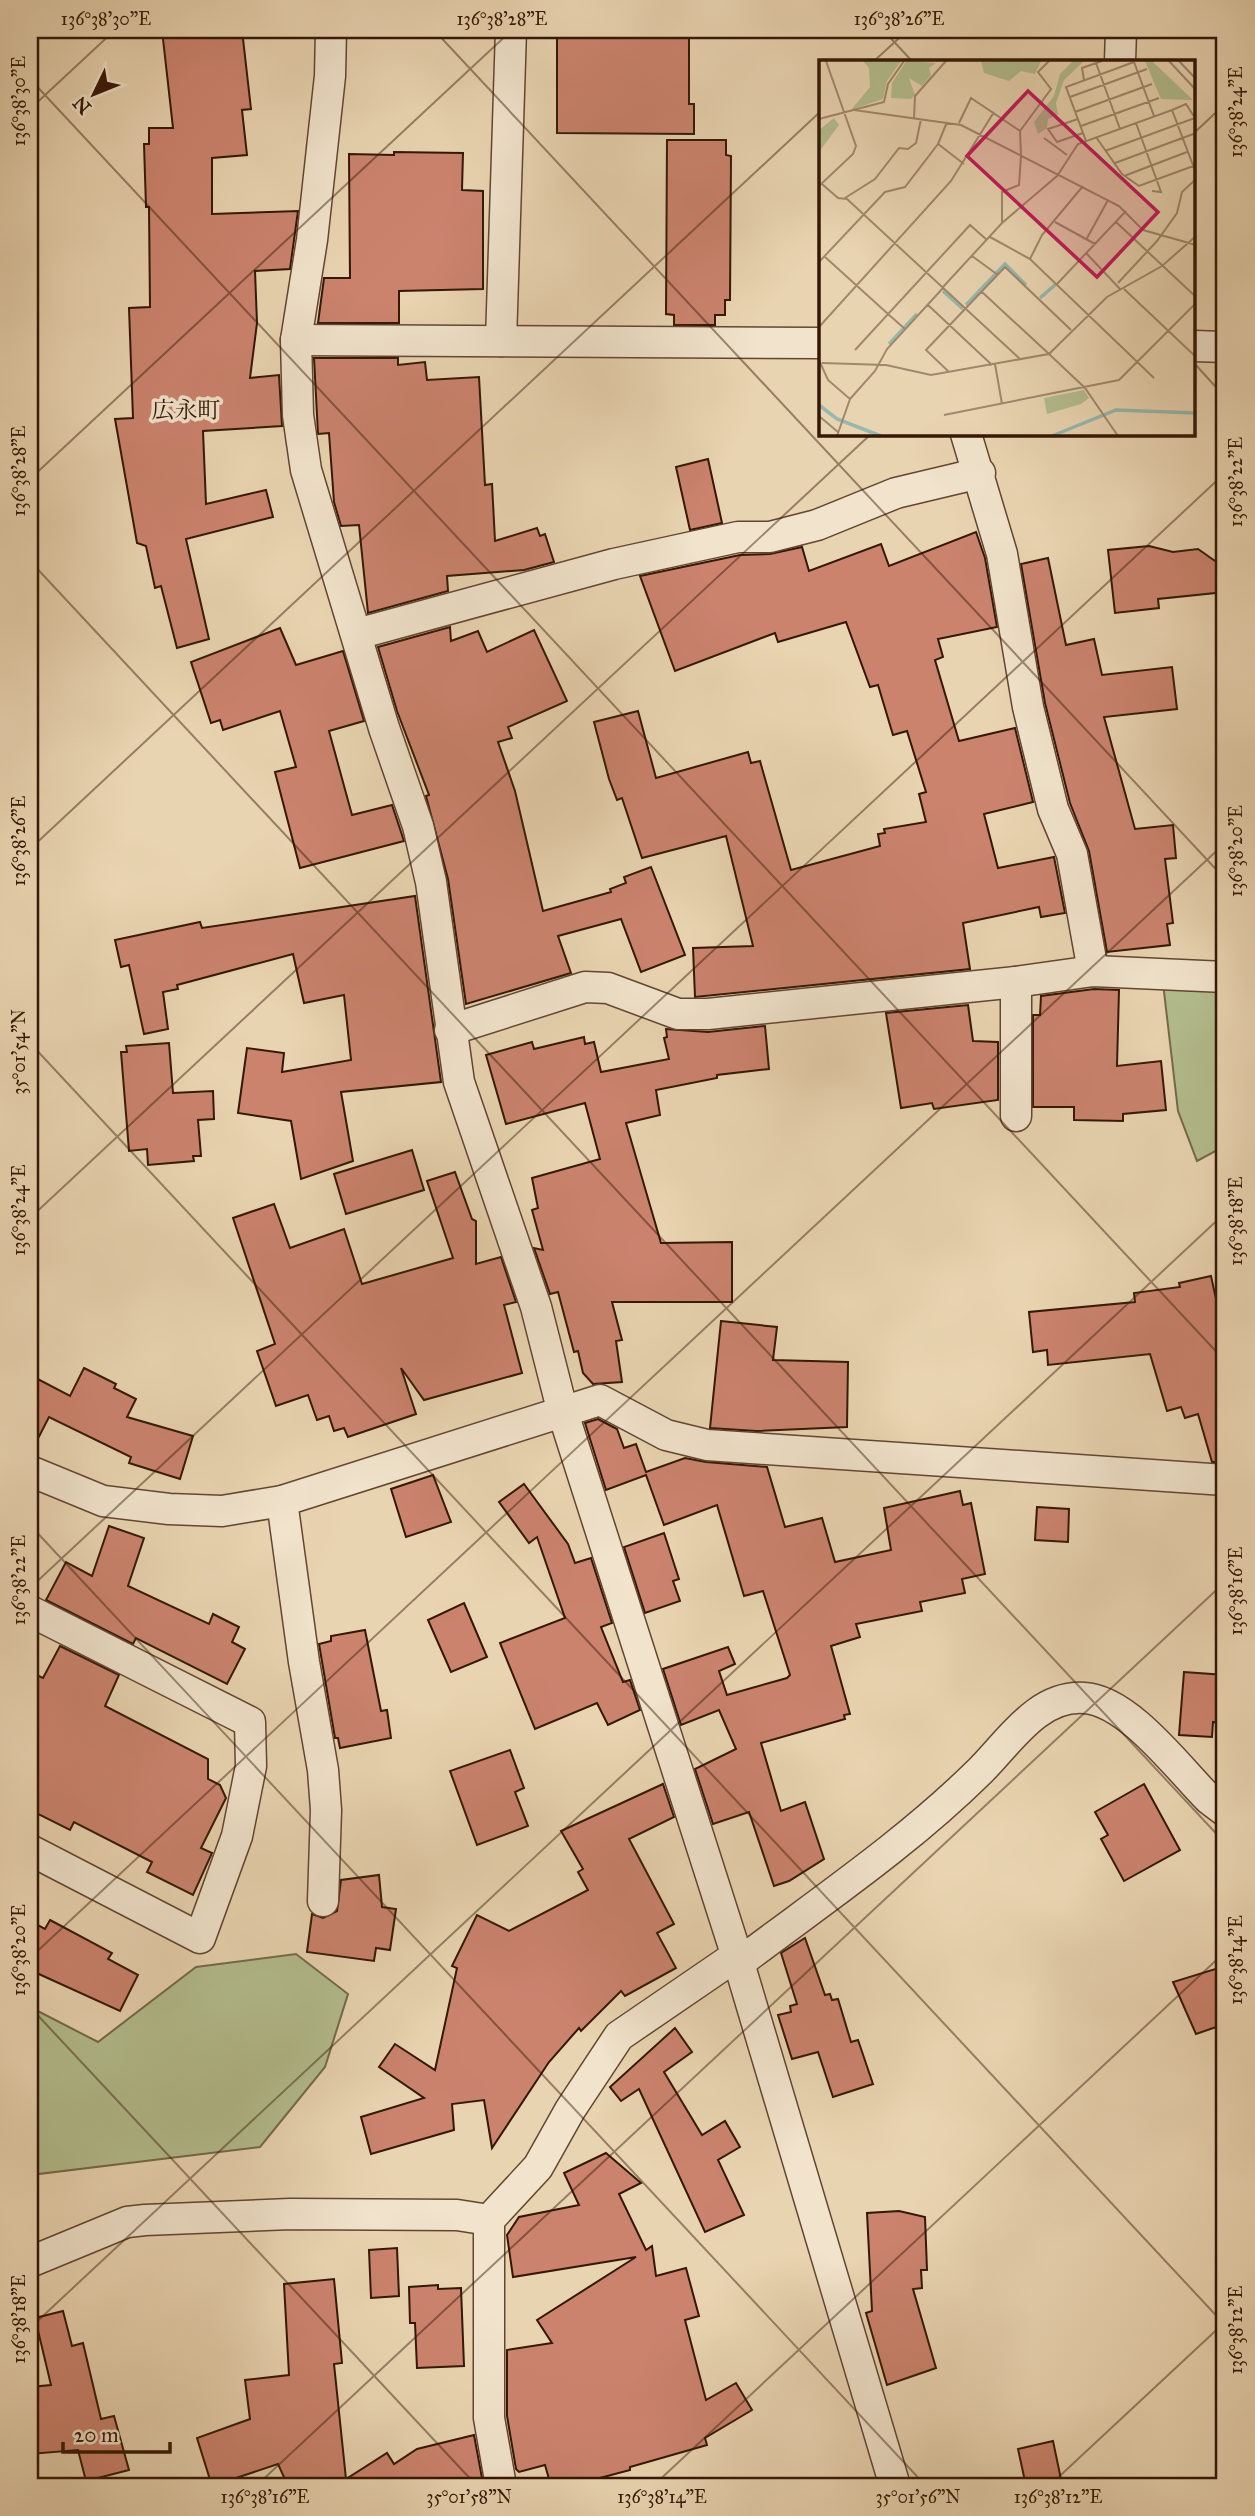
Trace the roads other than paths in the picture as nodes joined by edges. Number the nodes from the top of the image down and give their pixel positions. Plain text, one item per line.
1 (331, 30) edge
2 (512, 30) edge
3 (1121, 30) edge
4 (1120, 60) edge
5 (296, 341) junction
6 (491, 341) junction
7 (819, 342) edge
8 (1196, 346) edge
9 (1225, 347) edge
10 (967, 436) edge
11 (980, 473) junction
12 (357, 634) junction
13 (1093, 971) junction
14 (1225, 977) edge
15 (1016, 982) junction
16 (450, 1030) junction
17 (1016, 1116) dead end
18 (563, 1413) junction
19 (30, 1471) edge
20 (1225, 1480) edge
21 (282, 1501) junction
22 (30, 1611) edge
23 (1225, 1811) edge
24 (30, 1850) edge
25 (323, 1901) dead end
26 (737, 1959) junction
27 (489, 2220) junction
28 (30, 2262) edge
29 (501, 2486) edge
30 (895, 2486) edge

1 - 5 street
2 - 6 street
3 - 4 street
5 - 6 street
5 - 12 street
6 - 7 street
8 - 9 street
10 - 11 street
11 - 12 street
11 - 13 street
12 - 16 street
13 - 14 street
13 - 15 street
15 - 16 street
15 - 17 street
16 - 18 street
18 - 20 street
18 - 21 street
18 - 26 street
19 - 21 street
21 - 25 street
22 - 24 street
23 - 26 street
26 - 27 street
26 - 30 street
27 - 28 street
27 - 29 street

